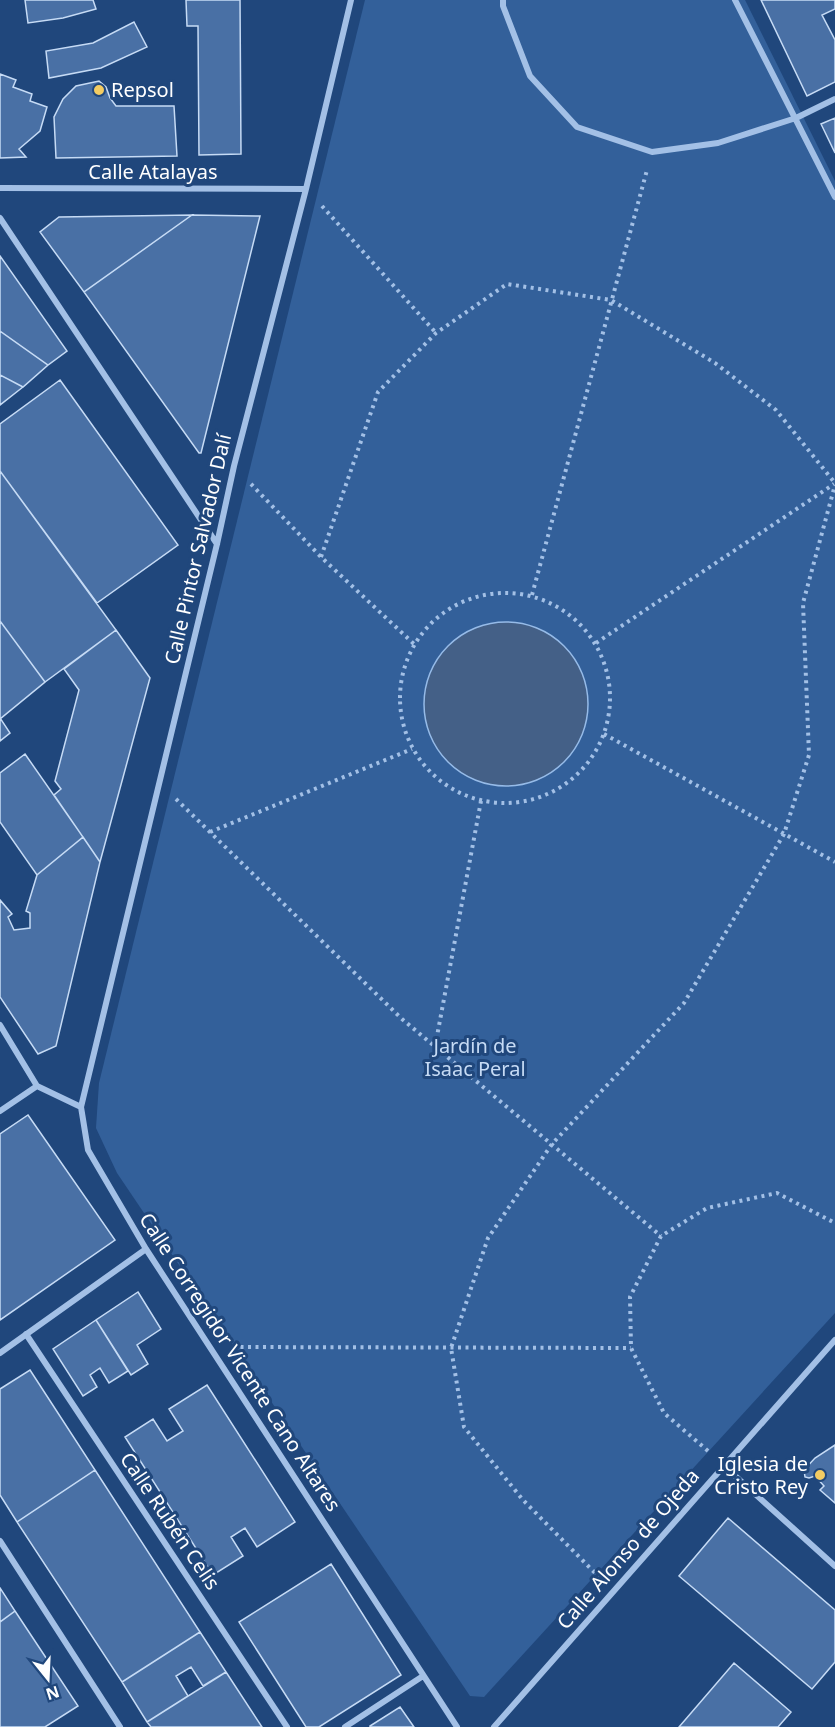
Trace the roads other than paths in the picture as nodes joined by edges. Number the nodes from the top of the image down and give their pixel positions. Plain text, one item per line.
1 (351, 0) edge
2 (503, 0) edge
3 (735, 0) edge
4 (835, 99) edge
5 (796, 118) junction
6 (0, 188) edge
7 (306, 189) junction
8 (835, 198) edge
9 (0, 218) edge
10 (217, 544) junction
11 (0, 1025) edge
12 (37, 1086) junction
13 (81, 1107) junction
14 (0, 1111) edge
15 (146, 1249) junction
16 (26, 1334) junction
17 (835, 1340) edge
18 (0, 1353) edge
19 (723, 1465) junction
20 (0, 1541) edge
21 (835, 1566) edge
22 (423, 1676) junction
23 (499, 1725) edge
24 (120, 1727) edge
25 (287, 1727) edge
26 (345, 1727) edge
27 (457, 1727) edge

1 - 7 street, Calle Pintor Salvador Dalí
2 - 5 street
3 - 5 street
4 - 5 street
5 - 8 street
6 - 7 street, Calle Atalayas
7 - 10 street, Calle Pintor Salvador Dalí
9 - 10 street
10 - 13 street, Calle Pintor Salvador Dalí
11 - 12 street
12 - 13 street
12 - 14 street
13 - 15 street, Calle Corregidor Vicente Cano Altares
15 - 16 street
15 - 22 street, Calle Corregidor Vicente Cano Altares
16 - 18 street
16 - 25 street, Calle Rubén Celis
17 - 19 street, Calle Alonso de Ojeda
19 - 21 street
19 - 23 street, Calle Alonso de Ojeda
20 - 24 street
22 - 26 street
22 - 27 street, Calle Corregidor Vicente Cano Altares

